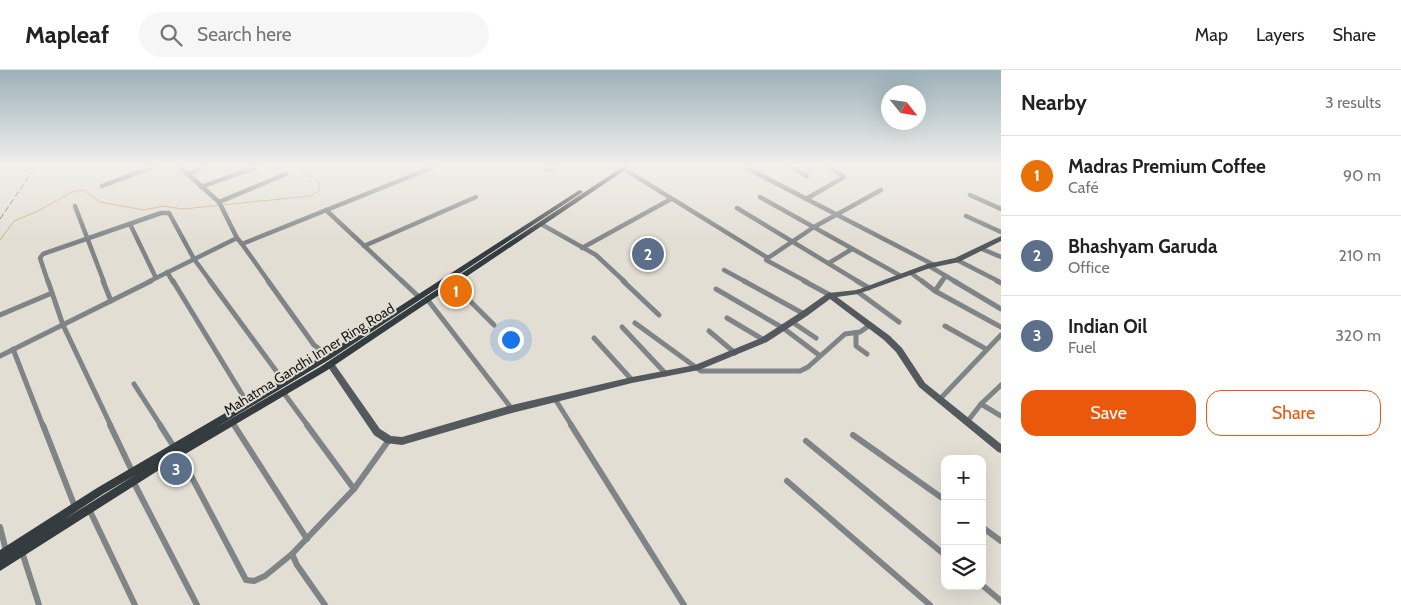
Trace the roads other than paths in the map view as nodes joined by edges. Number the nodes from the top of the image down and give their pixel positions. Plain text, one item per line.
1 (205, 191) edge
2 (250, 191) edge
3 (374, 191) edge
4 (586, 191) edge
5 (588, 191) edge
6 (659, 191) edge
7 (791, 191) edge
8 (819, 191) edge
9 (879, 191) edge
10 (970, 195) dead end
11 (476, 197) dead end
12 (760, 197) dead end
13 (672, 199) junction
14 (806, 199) junction
15 (220, 205) junction
16 (75, 206) dead end
17 (737, 208) dead end
18 (1001, 209) edge
19 (326, 210) junction
20 (837, 216) junction
21 (966, 216) dead end
22 (130, 224) junction
23 (541, 224) junction
24 (814, 227) junction
25 (1001, 232) edge
26 (87, 238) junction
27 (237, 238) junction
28 (1001, 238) edge
29 (792, 241) junction
30 (242, 244) junction
31 (364, 246) junction
32 (582, 248) junction
33 (852, 248) junction
34 (982, 248) junction
35 (1001, 257) edge
36 (768, 258) junction
37 (194, 259) junction
38 (956, 260) junction
39 (829, 263) junction
40 (931, 266) junction
41 (724, 270) dead end
42 (167, 272) junction
43 (911, 272) junction
44 (901, 276) junction
45 (945, 277) junction
46 (156, 278) junction
47 (1001, 283) edge
48 (452, 284) junction
49 (869, 288) junction
50 (716, 289) dead end
51 (934, 291) junction
52 (858, 292) junction
53 (52, 293) junction
54 (830, 295) junction
55 (423, 298) junction
56 (110, 301) junction
57 (1001, 309) edge
58 (0, 314) edge
59 (804, 314) junction
60 (659, 315) dead end
61 (727, 318) dead end
62 (792, 322) junction
63 (899, 322) dead end
64 (635, 323) dead end
65 (63, 325) junction
66 (494, 325) dead end
67 (870, 325) junction
68 (945, 326) dead end
69 (622, 327) dead end
70 (1001, 327) edge
71 (783, 328) junction
72 (710, 331) dead end
73 (856, 333) junction
74 (1001, 335) edge
75 (594, 338) dead end
76 (816, 338) dead end
77 (764, 340) junction
78 (13, 349) junction
79 (986, 350) junction
80 (736, 353) junction
81 (866, 354) dead end
82 (819, 355) junction
83 (0, 356) edge
84 (330, 360) junction
85 (696, 368) junction
86 (666, 374) junction
87 (632, 380) junction
88 (285, 383) junction
89 (134, 384) dead end
90 (1001, 385) edge
91 (283, 392) junction
92 (999, 392) edge
93 (555, 399) junction
94 (939, 400) junction
95 (248, 404) junction
96 (982, 404) junction
97 (512, 409) junction
98 (1001, 416) edge
99 (232, 422) junction
100 (967, 422) junction
101 (853, 435) dead end
102 (389, 440) junction
103 (806, 441) dead end
104 (1001, 449) edge
105 (177, 450) junction
106 (132, 471) junction
107 (133, 481) junction
108 (787, 481) dead end
109 (354, 489) junction
110 (941, 497) edge
111 (75, 507) junction
112 (89, 508) junction
113 (0, 527) edge
114 (986, 530) edge
115 (307, 539) junction
116 (1001, 541) edge
117 (22, 551) junction
118 (941, 552) edge
119 (3, 554) edge
120 (292, 554) junction
121 (0, 566) edge
122 (986, 588) edge
123 (1001, 600) edge
124 (39, 605) edge
125 (135, 605) edge
126 (197, 605) edge
127 (325, 605) edge
128 (684, 605) edge
129 (930, 605) edge

1 - 15 street
2 - 15 street
3 - 19 street
4 - 55 main road, Mahatma Gandhi Inner Ring Road
5 - 23 main road, Mahatma Gandhi Inner Ring Road
6 - 13 street
7 - 14 street
8 - 14 street
9 - 20 street
10 - 18 street
11 - 31 street
12 - 24 street
13 - 32 street
13 - 36 street
14 - 20 street
15 - 27 street
16 - 26 street
17 - 29 street
19 - 30 street
19 - 31 street
20 - 24 street
20 - 40 street
21 - 25 street
22 - 26 street
22 - 37 street
22 - 46 street
23 - 32 street
23 - 48 main road, Mahatma Gandhi Inner Ring Road
24 - 29 street
24 - 33 street
26 - 53 street
26 - 56 street
27 - 30 street
27 - 37 street
28 - 34 street
29 - 36 street
29 - 39 street
30 - 84 street
31 - 55 street
32 - 60 street
33 - 39 street
33 - 44 street
34 - 35 street
34 - 38 street
36 - 54 street
37 - 42 street
37 - 88 street
38 - 40 street
38 - 47 street
39 - 49 street
40 - 43 street
40 - 45 street
41 - 59 street
42 - 46 street
42 - 95 street
43 - 44 street
43 - 51 street
44 - 49 street
45 - 51 street
45 - 57 street
46 - 56 street
48 - 55 main road, Mahatma Gandhi Inner Ring Road
48 - 66 street
49 - 52 street
50 - 71 street
51 - 70 street
52 - 54 street
52 - 63 street
53 - 58 street
53 - 65 street
54 - 59 street
54 - 67 street
55 - 84 main road, Mahatma Gandhi Inner Ring Road
55 - 97 street
56 - 65 street
59 - 62 street
61 - 77 street
62 - 71 street
62 - 76 street
64 - 85 street
65 - 78 street
65 - 106 street
67 - 73 street
67 - 94 street
68 - 79 street
69 - 86 street
71 - 77 street
71 - 82 street
72 - 80 street
73 - 81 street
73 - 82 street
74 - 79 street
75 - 87 street
77 - 80 street
78 - 83 street
78 - 111 street
79 - 94 street
80 - 85 street
82 - 85 street
84 - 88 main road, Mahatma Gandhi Inner Ring Road
84 - 91 main road, Mahatma Gandhi Inner Ring Road
84 - 102 street
85 - 86 street
86 - 87 street
87 - 93 street
88 - 95 main road, Mahatma Gandhi Inner Ring Road
89 - 105 street
90 - 92 street
91 - 99 main road, Mahatma Gandhi Inner Ring Road
91 - 109 street
92 - 96 street
93 - 97 street
93 - 128 street
94 - 100 street
95 - 105 main road, Mahatma Gandhi Inner Ring Road
96 - 98 street
96 - 100 street
97 - 102 street
99 - 105 main road, Mahatma Gandhi Inner Ring Road
99 - 115 street
100 - 104 street
101 - 110 street
102 - 109 street
103 - 118 street
105 - 106 main road, Mahatma Gandhi Inner Ring Road
105 - 107 main road, Mahatma Gandhi Inner Ring Road
105 - 120 street
106 - 111 main road, Mahatma Gandhi Inner Ring Road
107 - 112 main road, Mahatma Gandhi Inner Ring Road
107 - 126 street
108 - 129 street
109 - 115 street
111 - 119 main road, Mahatma Gandhi Inner Ring Road
112 - 117 main road, Mahatma Gandhi Inner Ring Road
112 - 125 street
113 - 119 street
114 - 116 street
115 - 120 street
117 - 121 main road, Mahatma Gandhi Inner Ring Road
117 - 124 street
120 - 127 street
122 - 123 street

